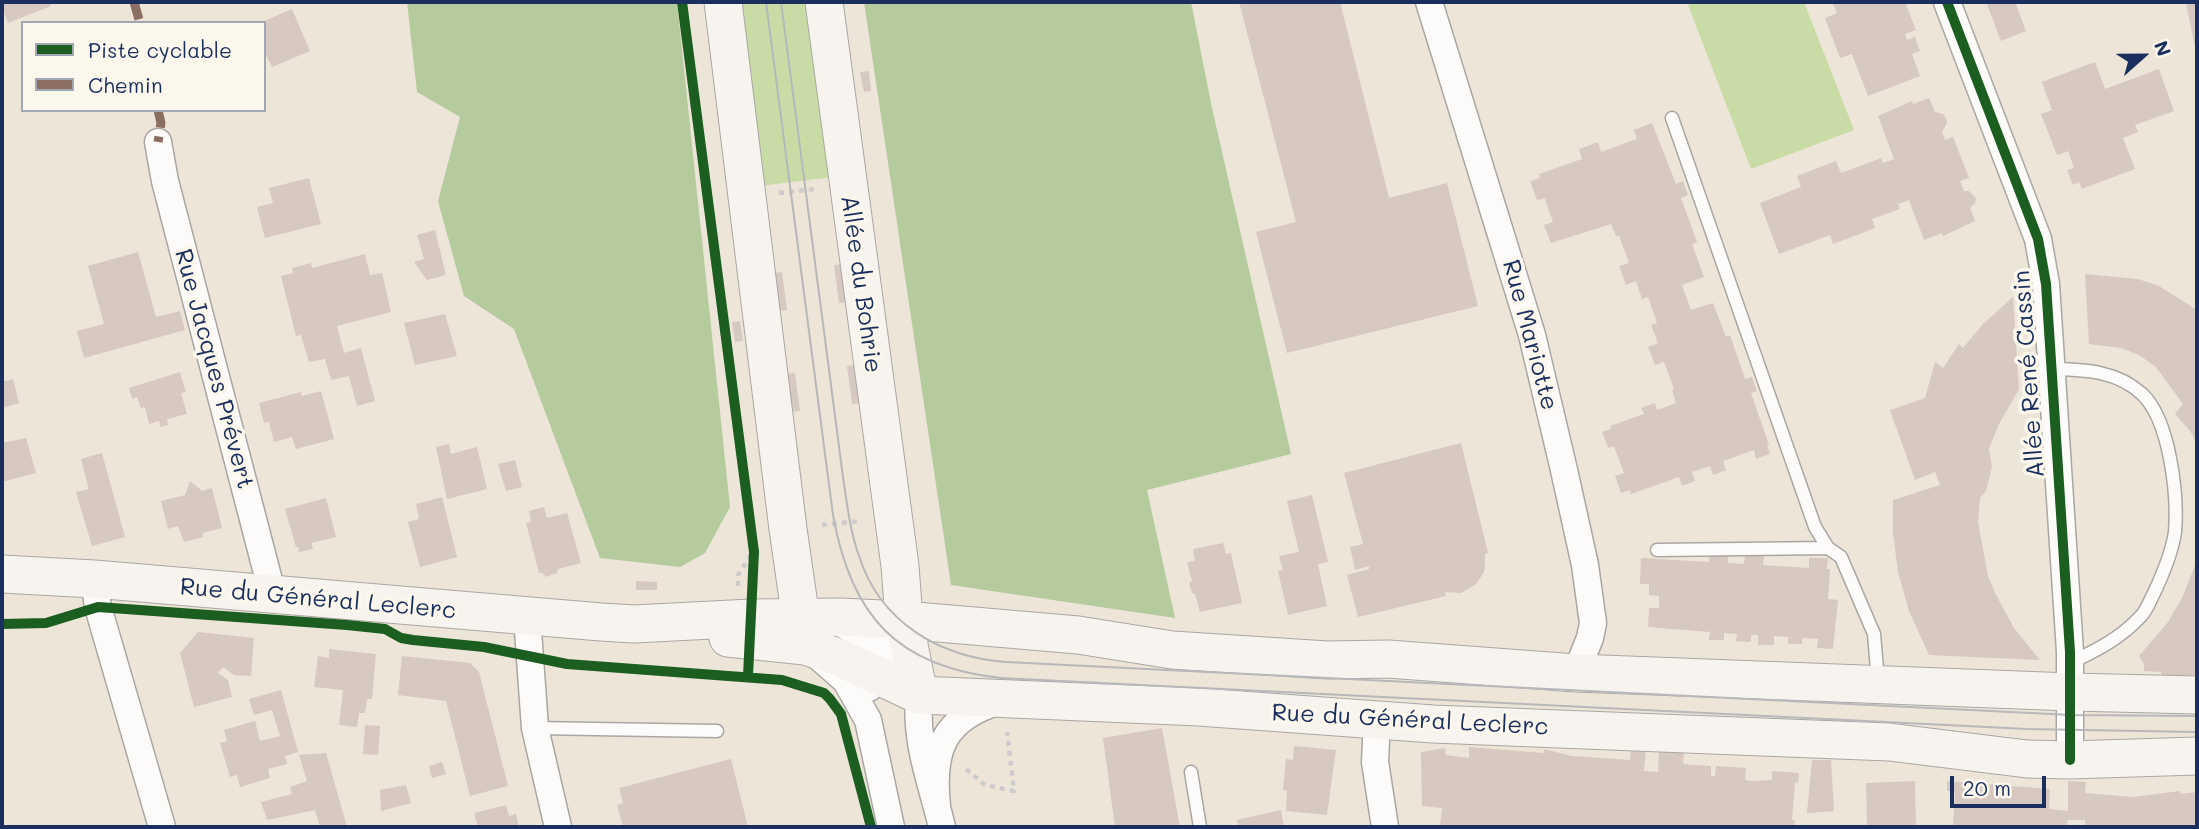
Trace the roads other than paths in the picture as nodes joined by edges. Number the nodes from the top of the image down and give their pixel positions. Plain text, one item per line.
1 (723, 2) edge
2 (824, 2) edge
3 (1429, 2) edge
4 (1947, 2) edge
5 (1672, 118) dead end
6 (158, 142) dead end
7 (2051, 369) junction
8 (1828, 548) junction
9 (1657, 550) dead end
10 (791, 552) junction
11 (900, 566) junction
12 (2, 573) edge
13 (94, 579) junction
14 (272, 596) junction
15 (527, 617) junction
16 (744, 617) junction
17 (635, 624) junction
18 (955, 625) junction
19 (810, 627) junction
20 (892, 646) junction
21 (1576, 673) junction
22 (2071, 678) junction
23 (1879, 685) junction
24 (2197, 695) edge
25 (915, 699) junction
26 (1003, 700) junction
27 (867, 720) junction
28 (1377, 720) junction
29 (535, 728) junction
30 (717, 732) dead end
31 (2197, 756) edge
32 (2070, 760) junction
33 (1191, 772) dead end
34 (939, 817) edge
35 (162, 827) edge
36 (558, 827) edge
37 (891, 827) edge
38 (1200, 827) edge
39 (1385, 827) edge

1 - 10 main road
2 - 11 main road, Allée du Bohrie
3 - 21 street, Rue Mariotte
4 - 7 street, Allée René Cassin
5 - 8 lane
6 - 14 street, Rue Jacques Prévert
7 - 22 street, Allée René Cassin
7 - 22 lane
8 - 9 lane
8 - 23 lane
10 - 16 main road
10 - 19 main road
11 - 18 main road, Allée du Bohrie
11 - 20 main road, Allée du Bohrie
12 - 13 main road, Rue du Général Leclerc
13 - 14 main road, Rue du Général Leclerc
13 - 35 street
14 - 15 main road, Rue du Général Leclerc
15 - 17 main road, Rue du Général Leclerc
15 - 29 street
16 - 17 main road, Rue du Général Leclerc
16 - 19 main road, Rue du Général Leclerc
17 - 19 main road, Rue du Général Leclerc
18 - 20 main road, Rue du Général Leclerc
18 - 21 main road, Rue du Général Leclerc
19 - 20 main road, Rue du Général Leclerc
19 - 20 main road, Rue du Général Leclerc
19 - 27 street
20 - 25 main road, Allée du Bohrie
20 - 25 main road, Rue du Général Leclerc
20 - 27 street
21 - 23 main road, Rue du Général Leclerc
22 - 23 main road, Rue du Général Leclerc
22 - 24 main road, Rue du Général Leclerc
22 - 32 street, Allée René Cassin
25 - 26 main road, Rue du Général Leclerc
25 - 34 street
26 - 28 main road, Rue du Général Leclerc
26 - 34 street
27 - 37 street
28 - 32 main road, Rue du Général Leclerc
28 - 39 street
29 - 30 lane
29 - 36 street
31 - 32 main road, Rue du Général Leclerc
33 - 38 lane

